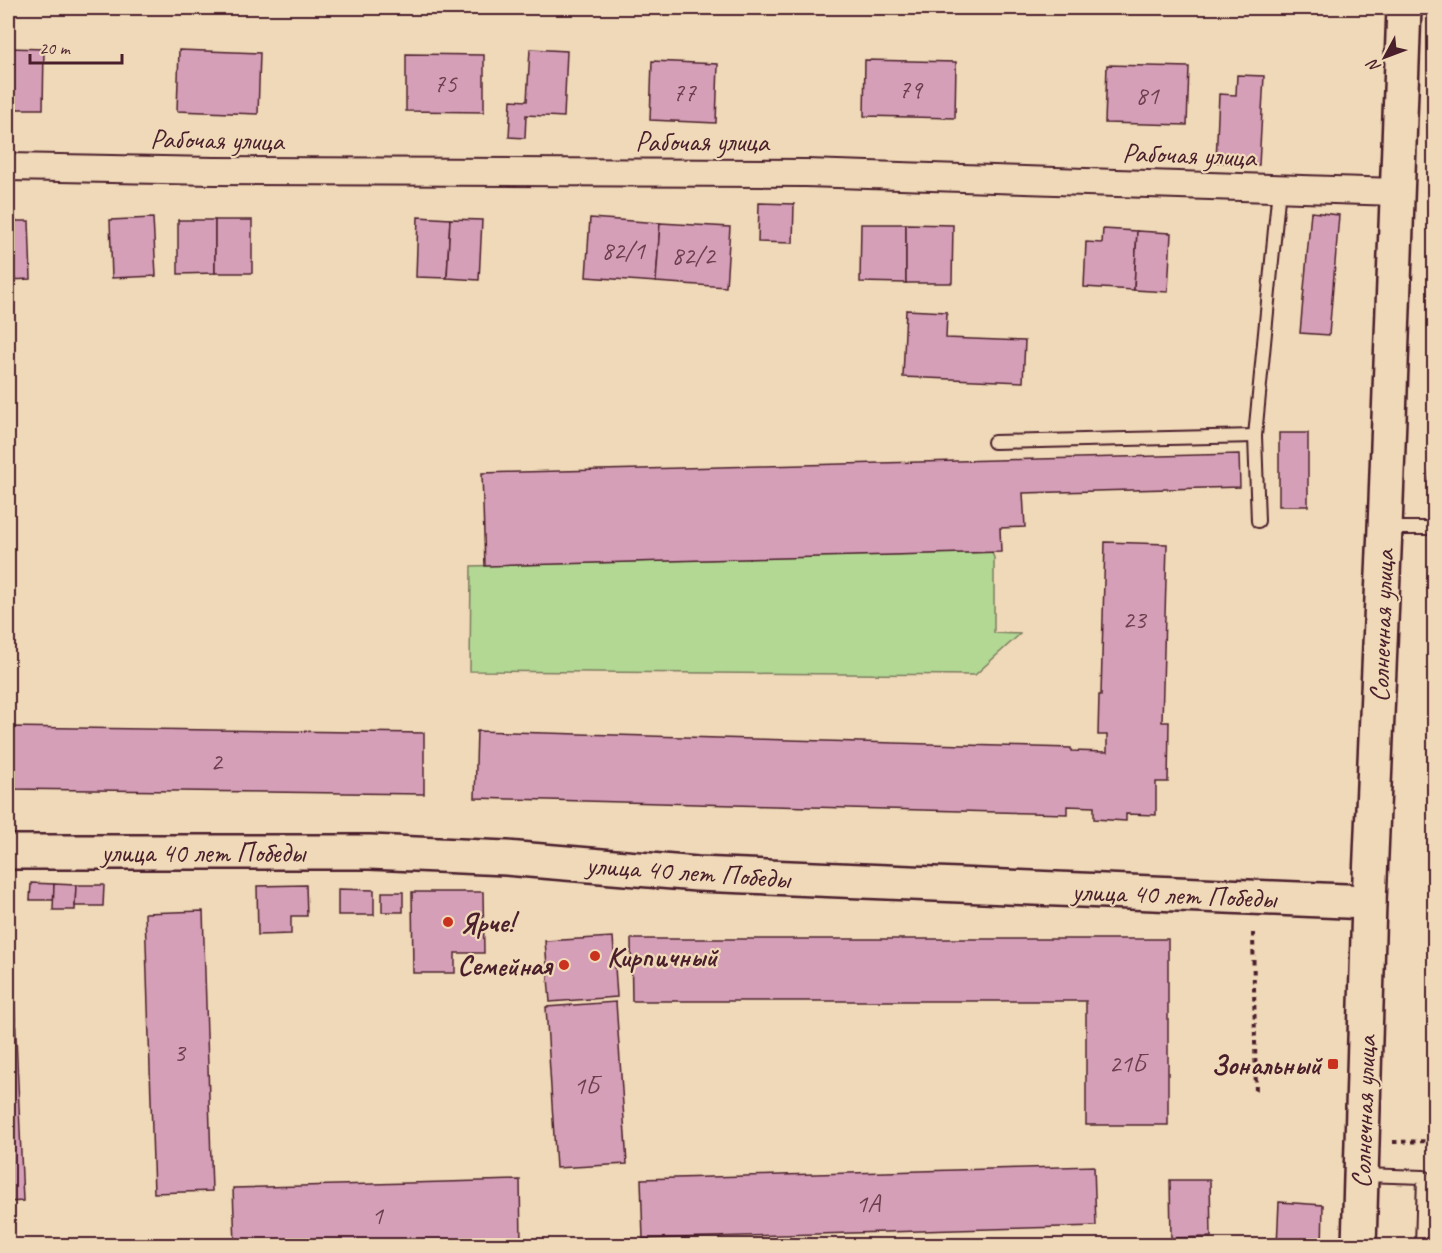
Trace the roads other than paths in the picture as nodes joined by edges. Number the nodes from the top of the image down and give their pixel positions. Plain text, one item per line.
1 (1404, 8) edge
2 (8, 167) edge
3 (1279, 188) junction
4 (1397, 192) junction
5 (1255, 436) junction
6 (994, 442) dead end
7 (1258, 521) dead end
8 (1434, 526) edge
9 (1385, 528) junction
10 (8, 852) edge
11 (1369, 902) junction
12 (1361, 1175) junction
13 (1359, 1245) edge
14 (1422, 1245) edge

1 - 4 street, Солнечная улица
2 - 3 street, Рабочая улица
3 - 4 street, Рабочая улица
3 - 5 lane
4 - 9 street, Солнечная улица
5 - 6 lane
5 - 7 lane
8 - 9 lane
9 - 11 street, Солнечная улица
10 - 11 street, улица 40 лет Победы
11 - 12 street, Солнечная улица
12 - 13 street, Солнечная улица
12 - 14 lane

